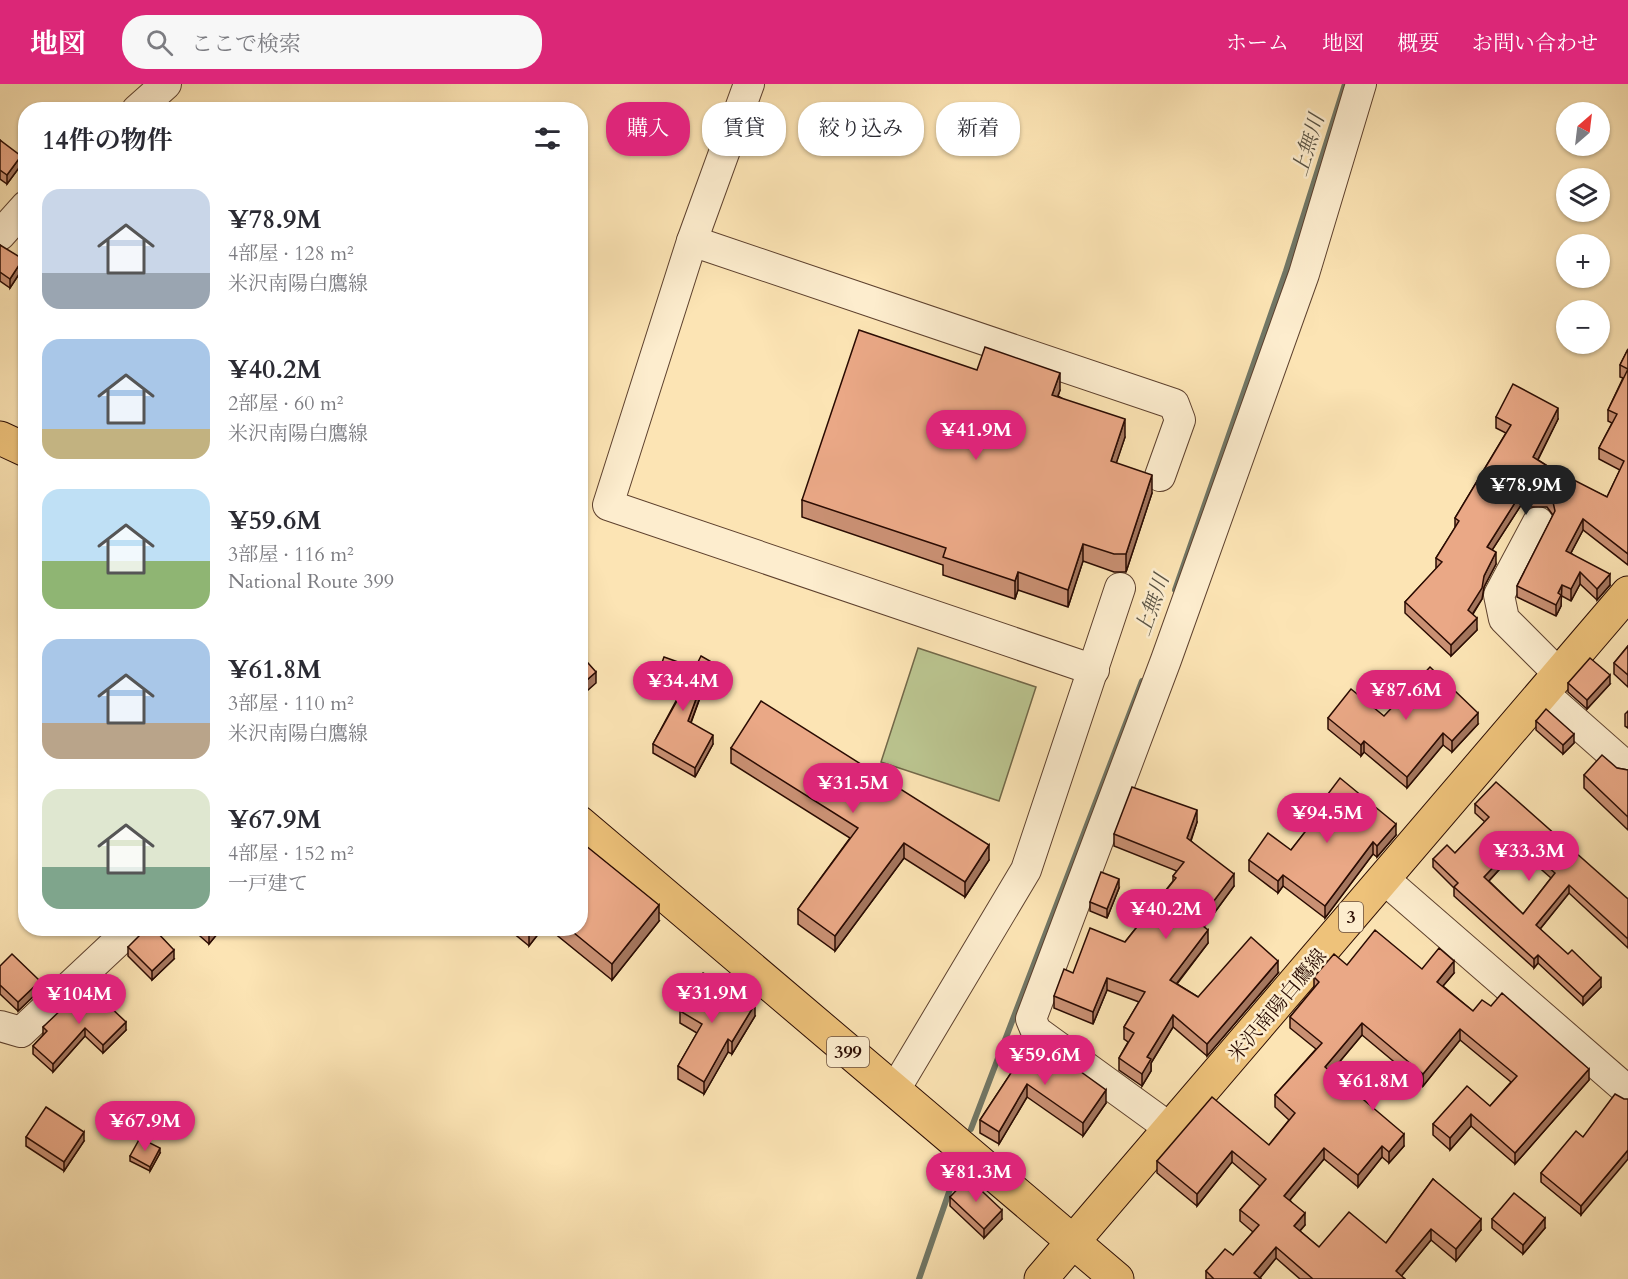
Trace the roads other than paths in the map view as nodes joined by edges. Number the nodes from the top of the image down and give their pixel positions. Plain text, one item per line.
1 (749, 84) edge
2 (1361, 84) edge
3 (18, 215) edge
4 (0, 235) edge
5 (692, 241) junction
6 (0, 438) edge
7 (18, 446) edge
8 (1160, 476) dead end
9 (1538, 522) dead end
10 (1120, 588) dead end
11 (1628, 593) edge
12 (1094, 670) junction
13 (1551, 683) junction
14 (1628, 768) edge
15 (588, 830) edge
16 (1384, 879) junction
17 (123, 936) edge
18 (0, 1026) edge
19 (894, 1091) junction
20 (1628, 1091) edge
21 (1171, 1129) junction
22 (1074, 1241) junction
23 (1041, 1279) edge
24 (1118, 1279) edge

1 - 5 street
2 - 21 street
3 - 4 street
5 - 8 street
5 - 12 street
6 - 7 main road
9 - 13 street
10 - 12 street
11 - 13 main road, 米沢南陽白鷹線 / 3
12 - 19 street
13 - 14 street
13 - 16 main road, 米沢南陽白鷹線 / 3
15 - 19 main road, 399
16 - 20 street
16 - 21 main road, 米沢南陽白鷹線 / 3
17 - 18 street
19 - 22 main road, 399
21 - 22 main road, 米沢南陽白鷹線 / 3
22 - 23 main road, 米沢南陽白鷹線 / 3
22 - 24 main road, 399

